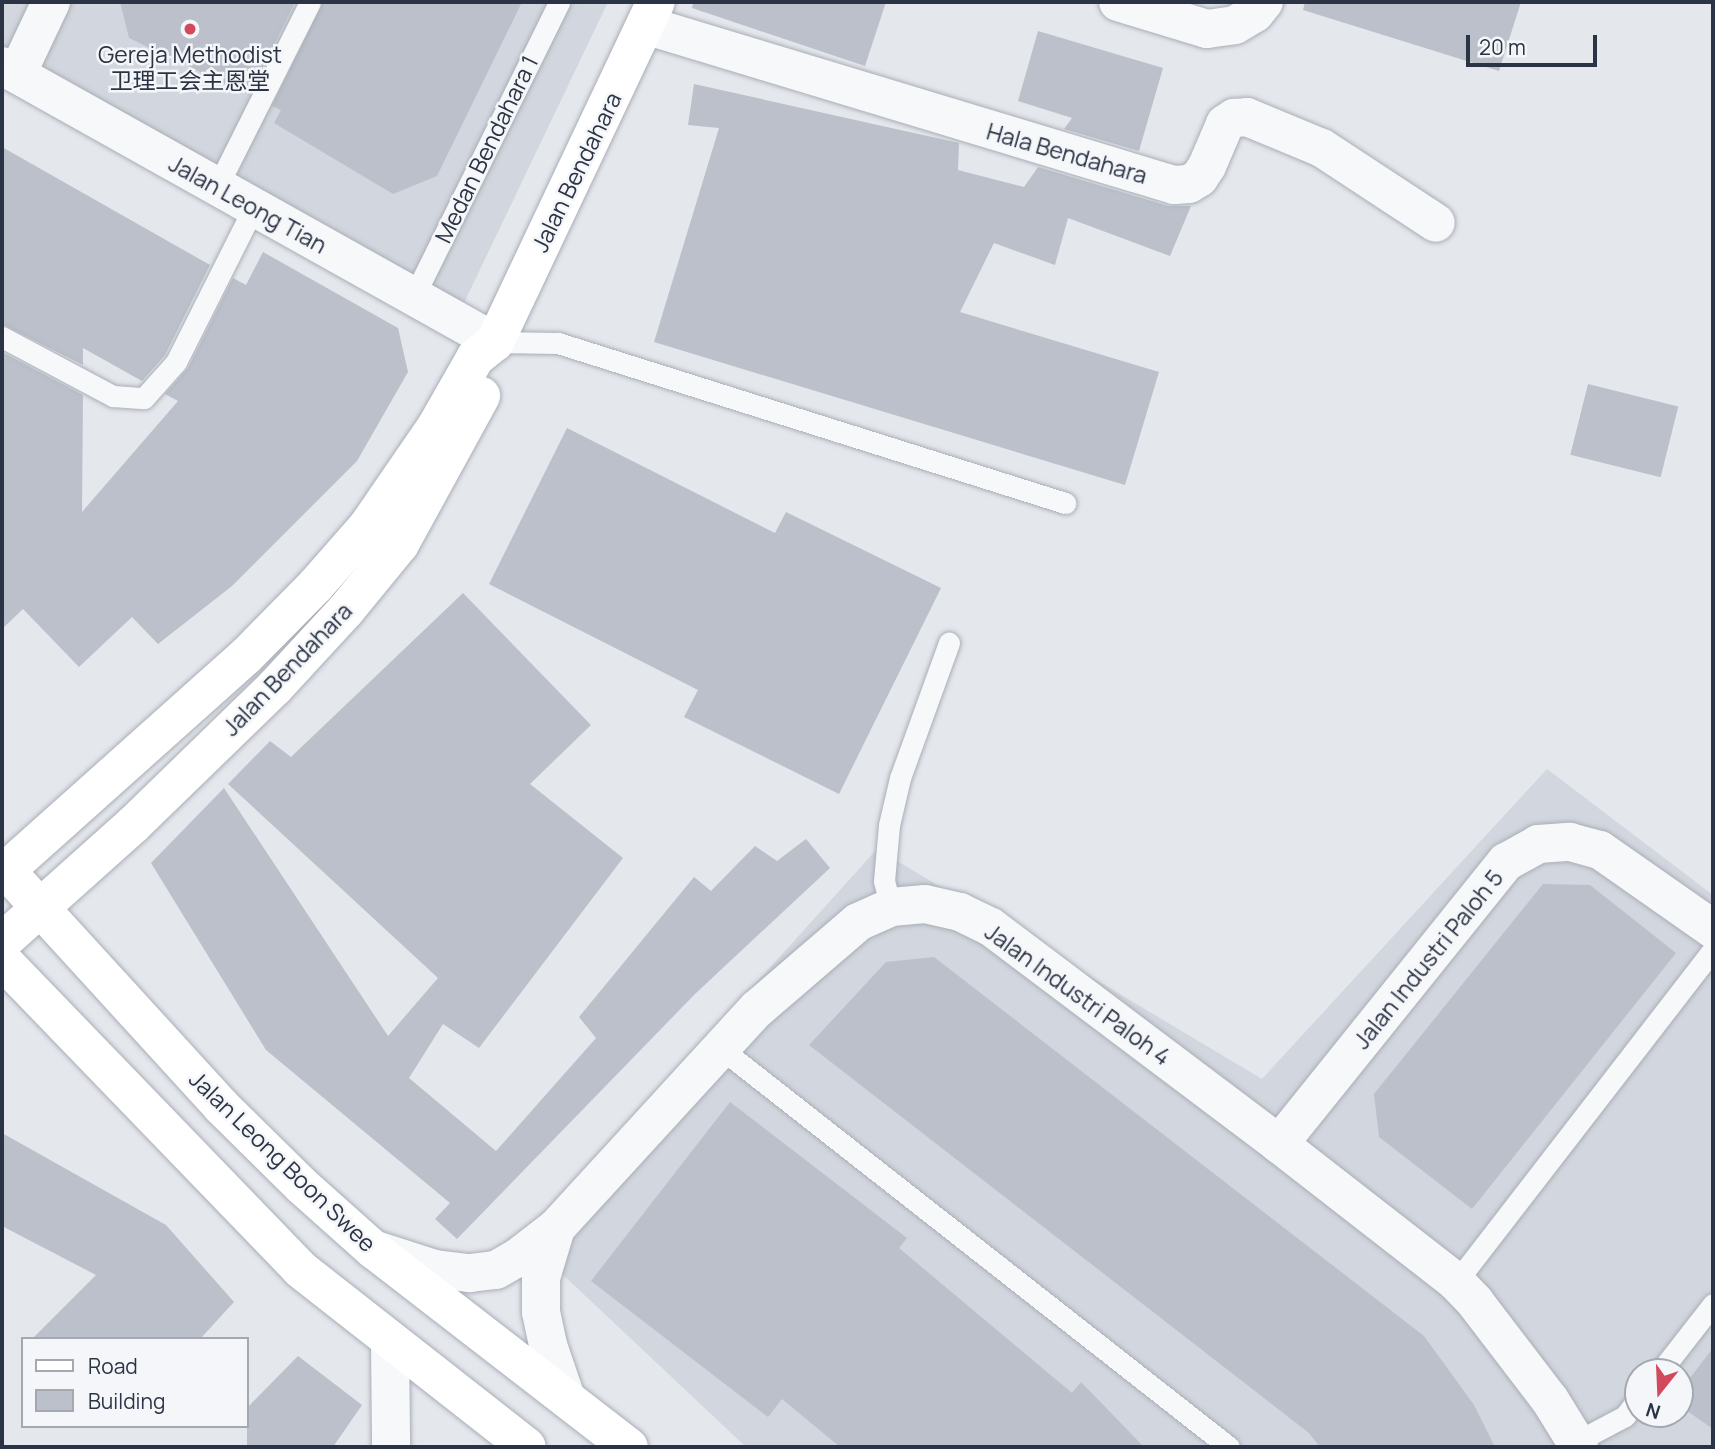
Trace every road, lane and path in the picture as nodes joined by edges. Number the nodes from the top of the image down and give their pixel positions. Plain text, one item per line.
1 (51, 2) edge
2 (310, 2) edge
3 (559, 2) edge
4 (1118, 2) edge
5 (1264, 2) edge
6 (651, 14) edge
7 (9, 70) edge
8 (218, 187) junction
9 (254, 207) junction
10 (1436, 223) dead end
11 (414, 296) junction
12 (2, 337) edge
13 (495, 342) junction
14 (1065, 503) dead end
15 (949, 643) dead end
16 (3, 876) edge
17 (891, 907) junction
18 (41, 908) junction
19 (2, 911) edge
20 (1713, 929) edge
21 (2, 942) edge
22 (1713, 950) edge
23 (2, 960) edge
24 (719, 1047) junction
25 (1279, 1144) junction
26 (556, 1228) junction
27 (374, 1250) junction
28 (1456, 1282) junction
29 (1713, 1304) edge
30 (390, 1343) junction
31 (1671, 1358) edge
32 (566, 1398) junction
33 (1624, 1417) edge
34 (1578, 1445) edge
35 (391, 1447) edge
36 (527, 1447) edge
37 (629, 1447) edge
38 (1229, 1447) edge

1 - 7 street
2 - 8 lane
3 - 11 lane, Medan Bendahara 1
4 - 5 street
6 - 10 street, Hala Bendahara
6 - 13 main road, Jalan Bendahara
7 - 8 street, Jalan Leong Tian
8 - 9 street, Jalan Leong Tian
9 - 11 street, Jalan Leong Tian
9 - 12 lane
11 - 13 street, Jalan Leong Tian
13 - 14 lane
13 - 16 main road, Jalan Bendahara
13 - 18 main road, Jalan Bendahara
15 - 17 lane
16 - 18 main road, Jalan Leong Boon Swee
17 - 24 street, Jalan Industri Paloh 4
17 - 25 street, Jalan Industri Paloh 4
18 - 19 main road
18 - 21 main road, Jalan Bendahara
18 - 27 main road, Jalan Leong Boon Swee
20 - 25 street, Jalan Industri Paloh 5
22 - 28 lane
23 - 30 main road
24 - 26 street, Jalan Industri Paloh 4
24 - 38 lane
25 - 28 street, Jalan Industri Paloh 4
26 - 27 street, Jalan Industri Paloh 4
26 - 32 street, Jalan Industri Paloh 4
27 - 32 main road, Jalan Leong Boon Swee
28 - 34 street, Jalan Industri Paloh 4
29 - 31 lane
30 - 35 street
30 - 36 main road
32 - 37 main road, Jalan Leong Boon Swee
33 - 34 lane

